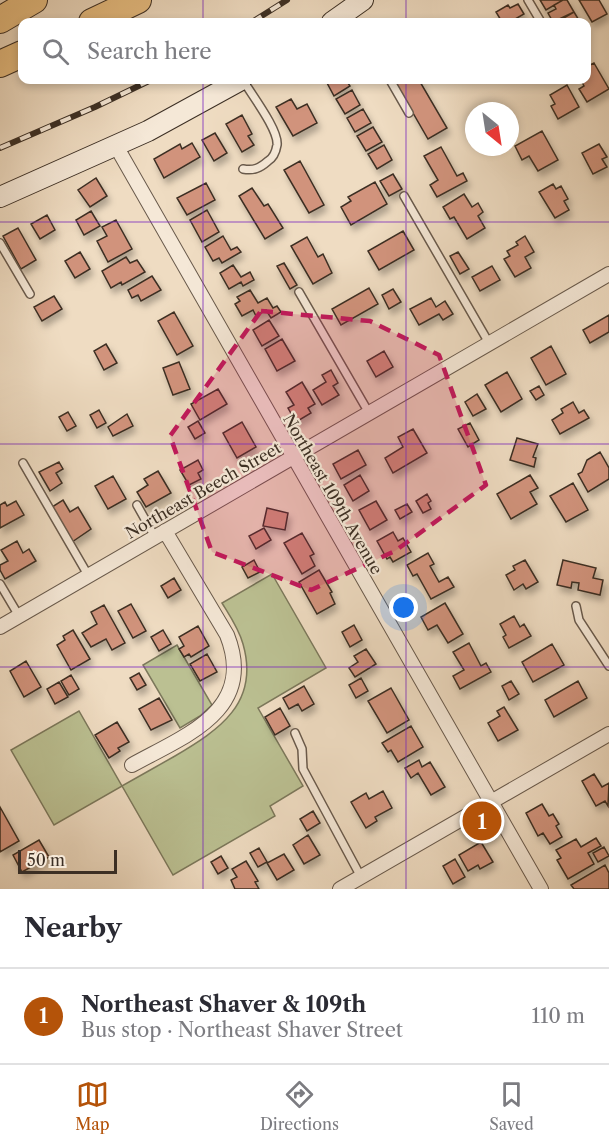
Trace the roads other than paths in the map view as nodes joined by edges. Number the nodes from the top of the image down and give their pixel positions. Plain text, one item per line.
1 (34, 0) edge
2 (138, 0) edge
3 (528, 0) edge
4 (355, 9) edge
5 (100, 18) edge
6 (339, 18) edge
7 (539, 18) edge
8 (0, 20) edge
9 (18, 56) edge
10 (0, 64) edge
11 (235, 84) edge
12 (244, 84) edge
13 (392, 84) edge
14 (409, 113) dead end
15 (116, 146) junction
16 (243, 169) dead end
17 (404, 195) dead end
18 (0, 197) edge
19 (0, 243) edge
20 (609, 274) edge
21 (299, 292) dead end
22 (30, 294) dead end
23 (489, 343) junction
24 (369, 413) junction
25 (292, 457) junction
26 (23, 463) dead end
27 (137, 506) dead end
28 (160, 534) junction
29 (88, 575) junction
30 (0, 584) edge
31 (576, 606) dead end
32 (19, 616) junction
33 (0, 627) edge
34 (609, 666) edge
35 (295, 733) dead end
36 (609, 734) edge
37 (132, 765) dead end
38 (491, 802) junction
39 (361, 877) junction
40 (340, 889) edge
41 (542, 889) edge

1 - 8 highway
2 - 5 highway
3 - 7 lane
4 - 6 main road
9 - 10 highway
11 - 15 main road
12 - 16 lane
13 - 14 lane
15 - 18 main road
15 - 25 street, Northeast 109th Avenue
17 - 23 lane
19 - 22 lane
20 - 23 street, Northeast Beech Street
21 - 24 lane
23 - 24 street, Northeast Beech Street
24 - 25 street, Northeast Beech Street
25 - 28 street, Northeast Beech Street
25 - 38 street, Northeast 109th Avenue
26 - 29 lane
27 - 28 lane
28 - 29 street, Northeast Beech Street
28 - 37 street
29 - 32 street, Northeast Beech Street
30 - 32 lane
31 - 34 lane
32 - 33 street, Northeast Beech Street
35 - 39 lane
36 - 38 street
38 - 39 street
38 - 41 street, Northeast 109th Avenue
39 - 40 street

